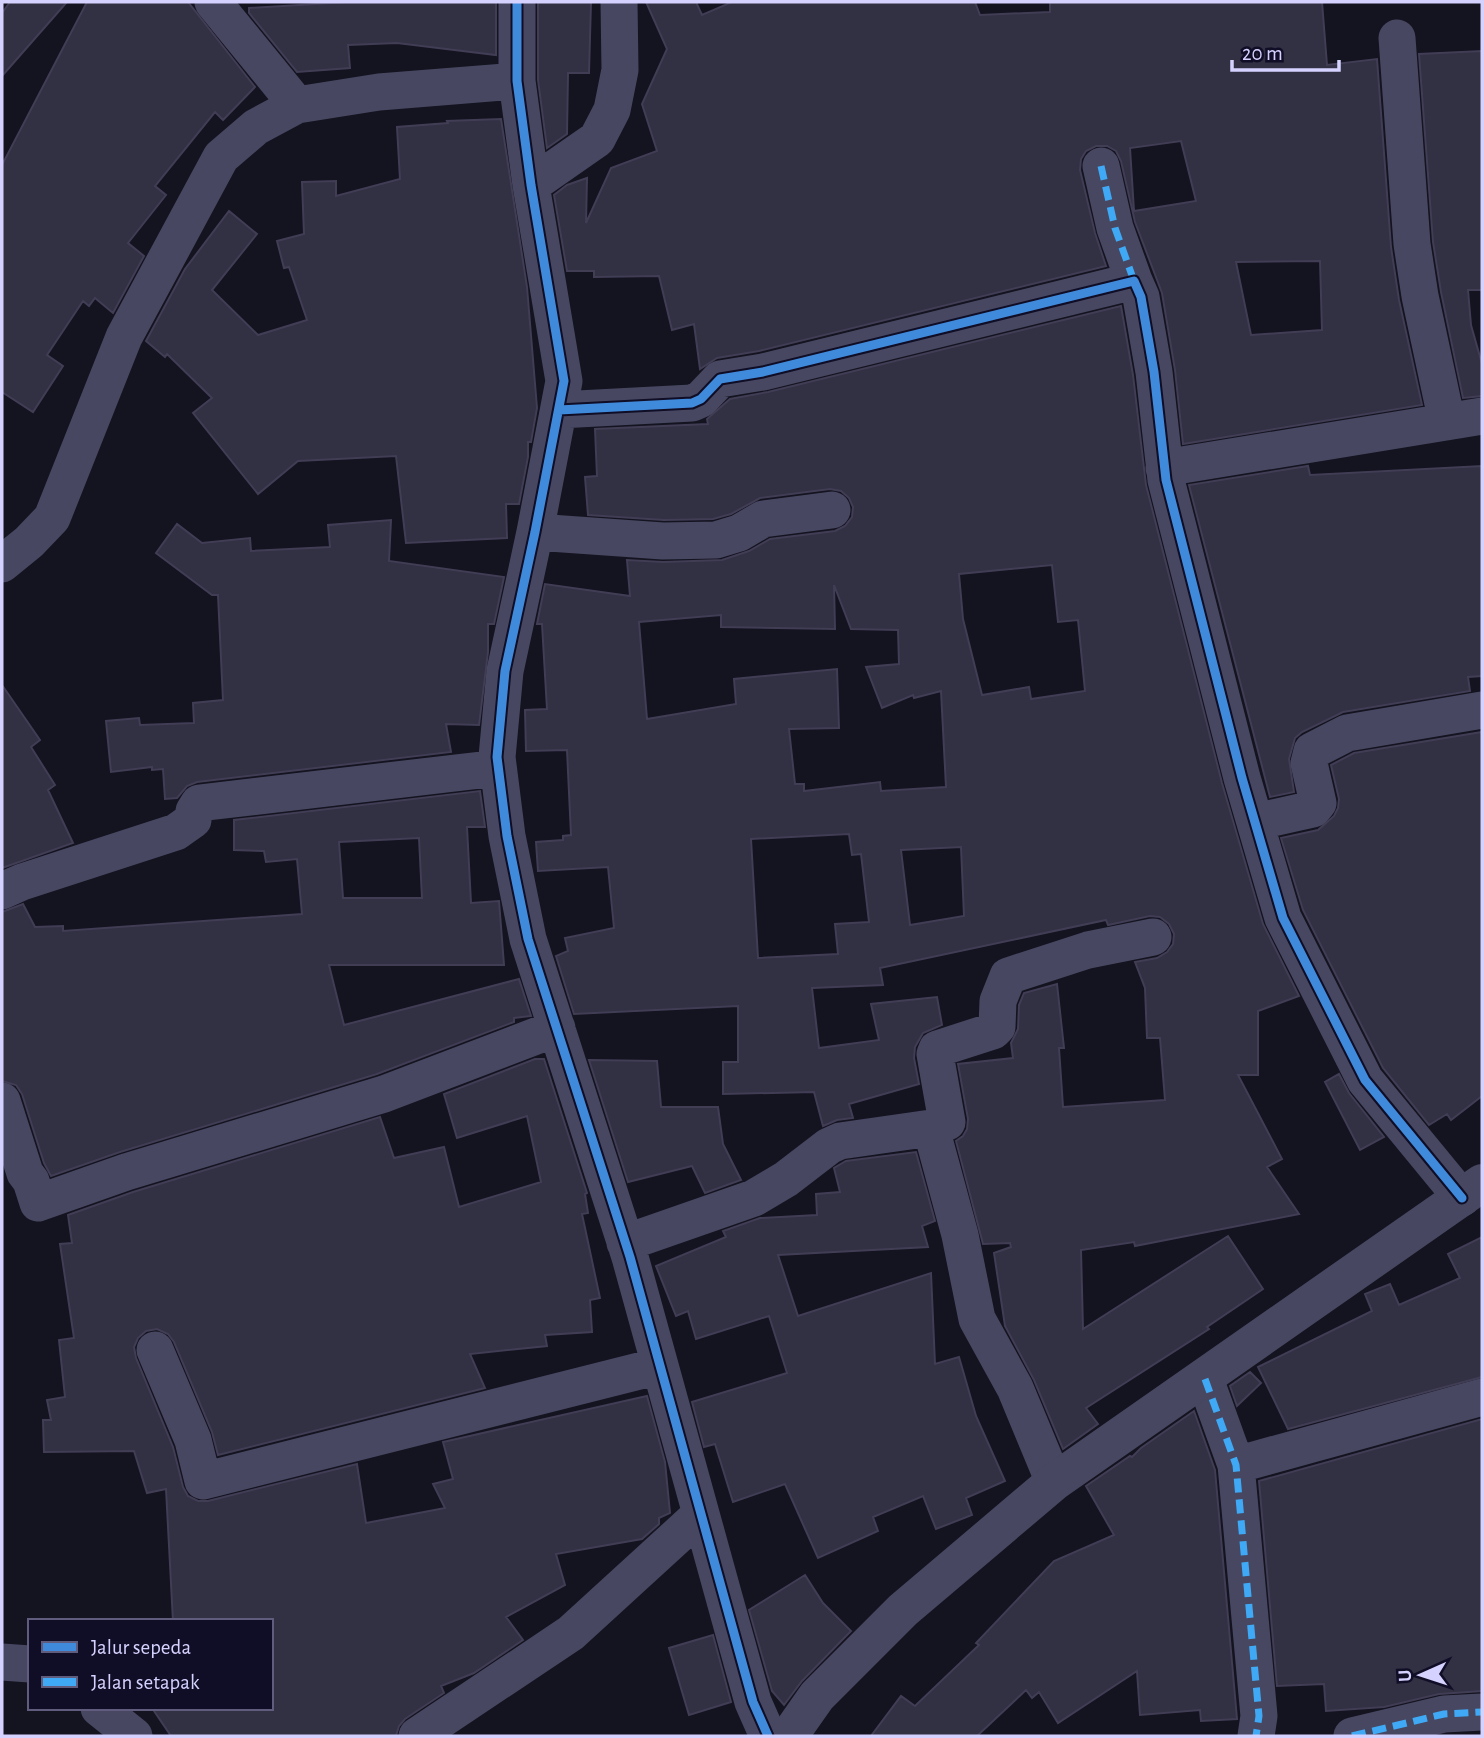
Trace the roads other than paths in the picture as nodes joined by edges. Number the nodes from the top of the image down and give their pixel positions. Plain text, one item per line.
1 (213, 2) edge
2 (517, 2) edge
3 (619, 2) edge
4 (1397, 38) dead end
5 (517, 81) junction
6 (296, 105) junction
7 (1101, 166) dead end
8 (531, 185) junction
9 (1134, 281) junction
10 (559, 410) junction
11 (1465, 419) edge
12 (1164, 468) junction
13 (832, 510) dead end
14 (535, 532) junction
15 (2, 564) edge
16 (1482, 710) edge
17 (498, 768) junction
18 (1255, 822) junction
19 (2, 891) edge
20 (1153, 937) dead end
21 (557, 1028) junction
22 (2, 1101) edge
23 (931, 1128) junction
24 (1472, 1190) edge
25 (625, 1243) junction
26 (155, 1350) dead end
27 (659, 1366) junction
28 (1205, 1379) junction
29 (1482, 1396) edge
30 (1236, 1465) junction
31 (1054, 1482) junction
32 (700, 1515) junction
33 (2, 1662) edge
34 (28, 1664) edge
35 (102, 1710) edge
36 (1482, 1712) edge
37 (134, 1736) edge
38 (417, 1736) edge
39 (768, 1736) edge
40 (789, 1736) edge
41 (1256, 1736) edge
42 (1352, 1736) edge

1 - 6 street
2 - 5 street
3 - 8 street
4 - 11 street
5 - 6 street
5 - 8 street
6 - 15 street
7 - 9 street
8 - 10 street
9 - 10 street
9 - 12 street
10 - 14 street
11 - 12 street
12 - 18 street
13 - 14 street
14 - 17 street
16 - 18 street
17 - 19 street
17 - 21 street
18 - 24 street
20 - 23 street
21 - 22 street
21 - 25 street
23 - 25 street
23 - 31 street
24 - 28 street
25 - 27 street
26 - 27 street
27 - 32 street
28 - 30 street
28 - 31 street
29 - 30 street
30 - 41 street
31 - 40 street
32 - 38 street
32 - 39 street
33 - 34 street
35 - 37 street
36 - 42 street

